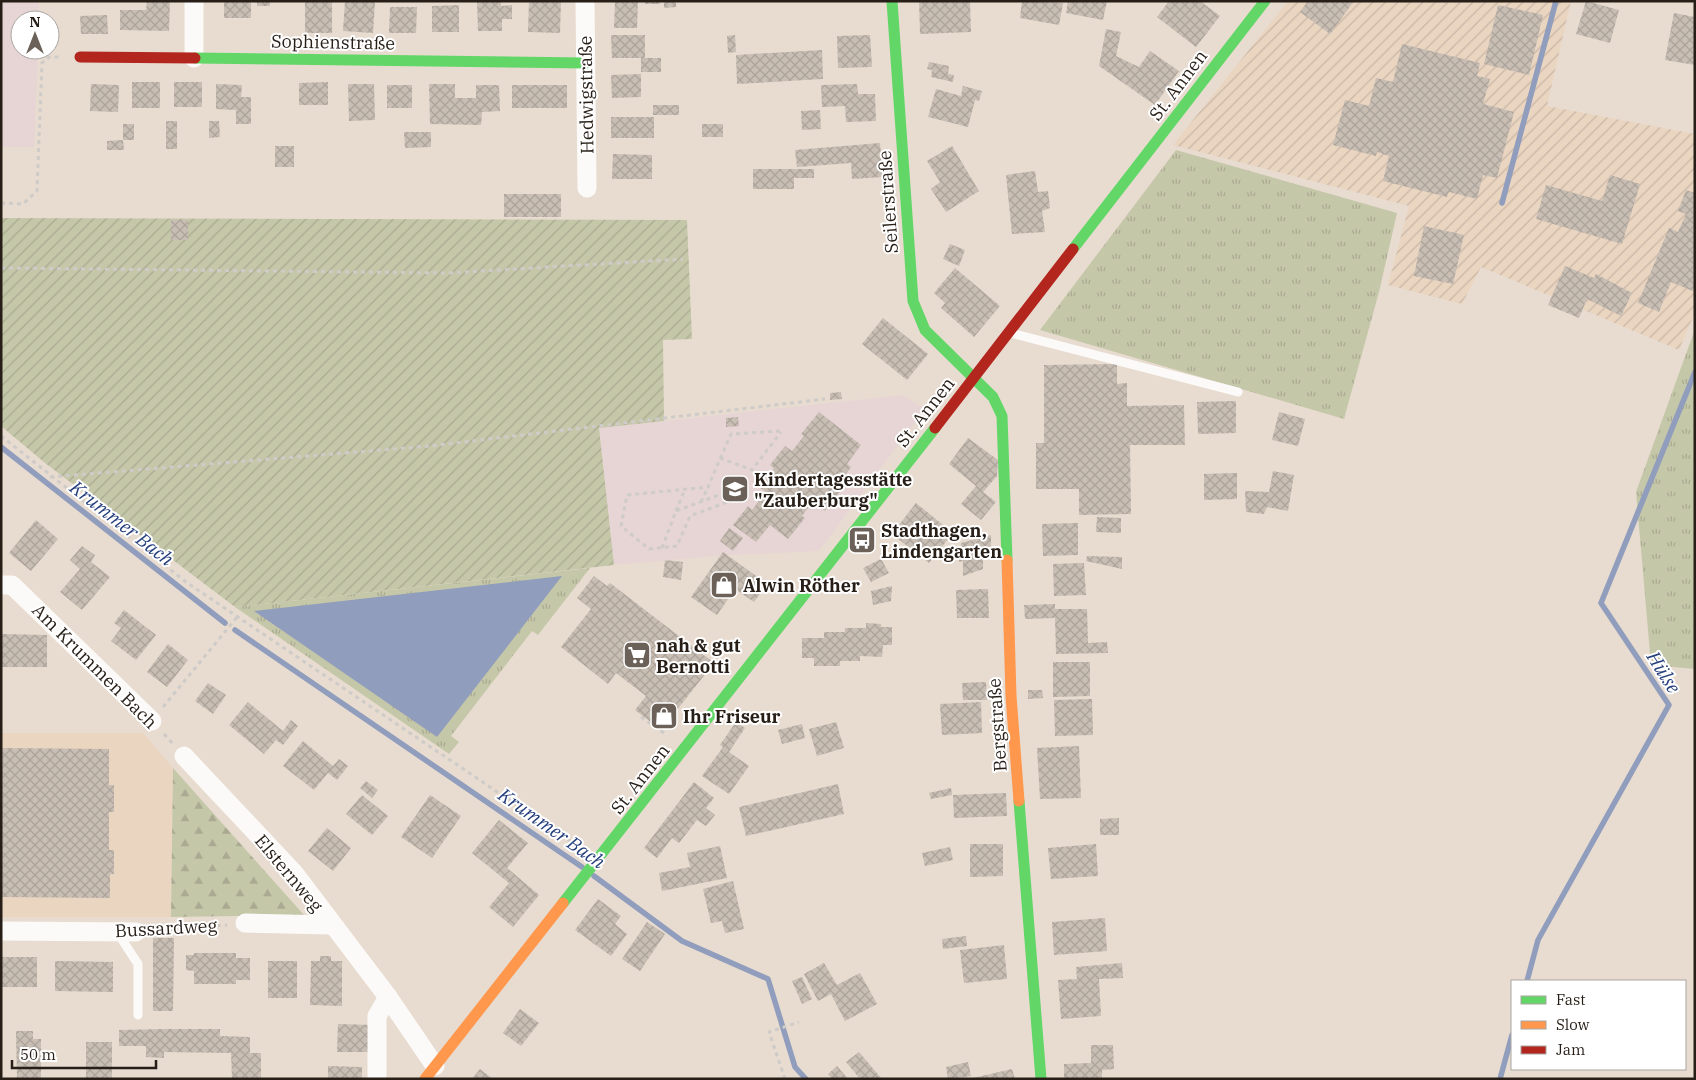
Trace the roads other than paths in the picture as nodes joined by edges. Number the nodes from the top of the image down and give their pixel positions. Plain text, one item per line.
1 (194, 1) edge
2 (586, 1) edge
3 (892, 1) edge
4 (1265, 1) edge
5 (80, 57) road end
6 (194, 58) junction
7 (586, 63) junction
8 (587, 188) dead end
9 (1008, 333) junction
10 (974, 378) junction
11 (1238, 392) dead end
12 (1, 585) edge
13 (152, 721) road end
14 (184, 756) road end
15 (245, 923) road end
16 (331, 925) junction
17 (1, 932) edge
18 (117, 932) junction
19 (136, 932) road end
20 (388, 998) junction
21 (138, 1015) dead end
22 (430, 1073) edge
23 (377, 1079) edge
24 (1041, 1079) edge

1 - 6 street
2 - 7 street, Hedwigstraße
3 - 10 street, Seilerstraße
4 - 9 street, St. Annen
5 - 6 street, Sophienstraße
6 - 7 street, Sophienstraße
7 - 8 street, Hedwigstraße
9 - 10 street, St. Annen
9 - 11 lane
10 - 22 street, St. Annen
10 - 24 street, Bergstraße
12 - 13 street, Am Krummen Bach
14 - 16 street, Elsternweg
15 - 16 street
16 - 20 street, Elsternweg
17 - 18 street, Bussardweg
18 - 19 street, Bussardweg
18 - 21 lane
20 - 22 street, Elsternweg
20 - 23 street

